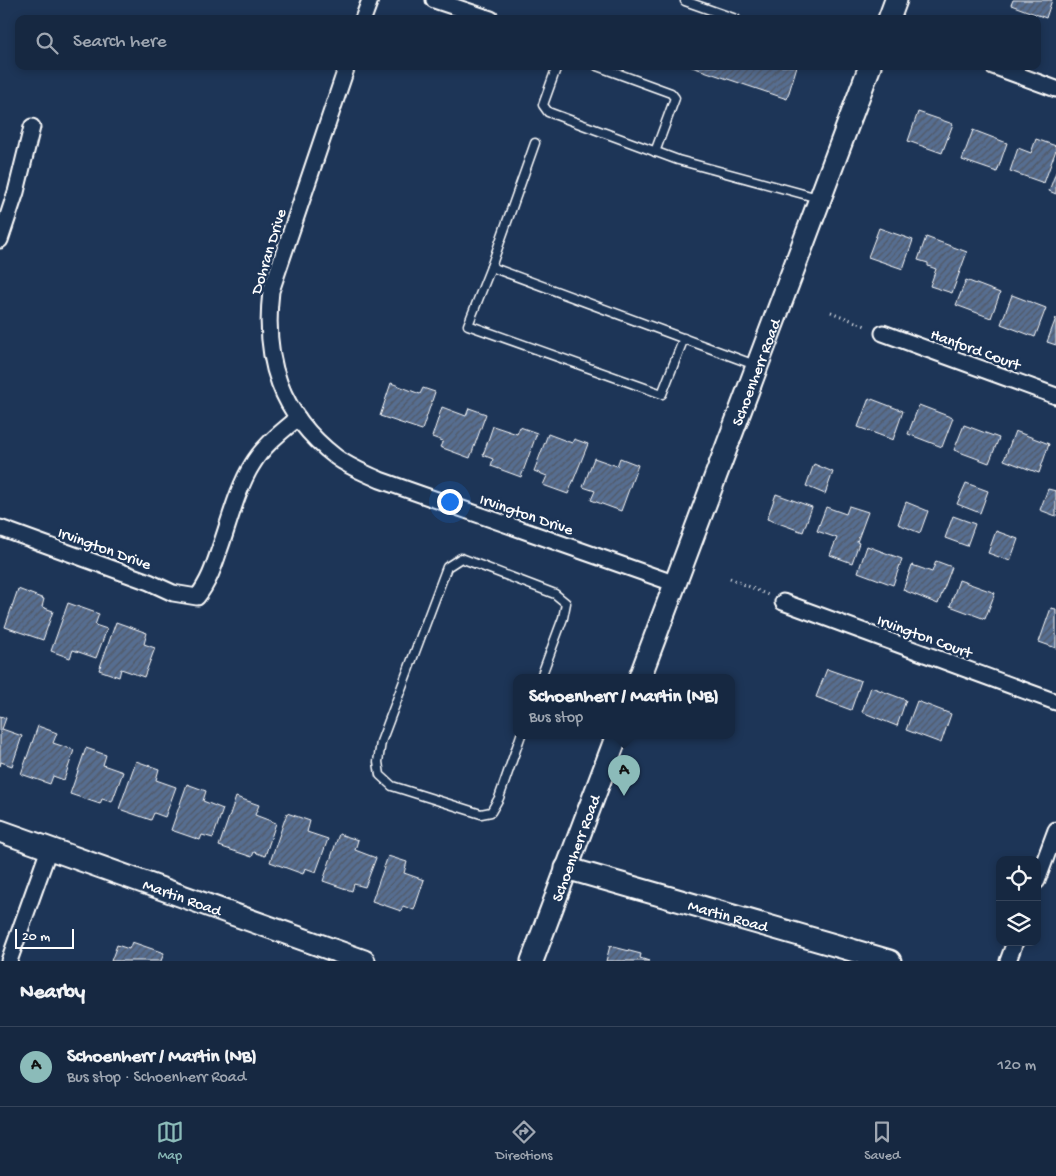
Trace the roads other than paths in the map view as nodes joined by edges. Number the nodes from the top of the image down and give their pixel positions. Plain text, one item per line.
1 (370, 0) edge
2 (434, 0) edge
3 (685, 1) edge
4 (364, 15) edge
5 (479, 15) edge
6 (725, 15) edge
7 (346, 70) edge
8 (556, 70) edge
9 (608, 70) edge
10 (868, 70) edge
11 (1004, 70) edge
12 (1056, 90) edge
13 (32, 127) dead end
14 (535, 143) dead end
15 (656, 152) junction
16 (819, 199) junction
17 (0, 240) edge
18 (491, 267) junction
19 (883, 333) road end
20 (684, 338) junction
21 (757, 366) junction
22 (1056, 396) edge
23 (298, 418) junction
24 (0, 528) edge
25 (676, 584) junction
26 (783, 602) road end
27 (545, 674) edge
28 (641, 674) edge
29 (1056, 702) edge
30 (520, 739) edge
31 (615, 739) edge
32 (1056, 830) edge
33 (0, 831) edge
34 (48, 849) junction
35 (566, 868) junction
36 (1041, 870) edge
37 (1014, 946) edge
38 (9, 961) edge
39 (364, 961) edge
40 (532, 961) edge
41 (890, 961) edge
42 (1008, 961) edge

1 - 4 street
2 - 5 street
3 - 6 lane
7 - 23 street, Dohran Drive
8 - 15 lane
9 - 15 lane
10 - 16 main road, Schoenherr Road
11 - 12 street
13 - 17 street
14 - 18 lane
15 - 16 lane
16 - 21 main road, Schoenherr Road
18 - 20 lane
18 - 20 lane
19 - 22 street, Hanford Court
20 - 21 lane
21 - 25 main road, Schoenherr Road
23 - 24 street, Irvington Drive
23 - 25 street, Irvington Drive
25 - 28 main road, Schoenherr Road
26 - 29 street, Irvington Court
27 - 30 lane
31 - 35 main road, Schoenherr Road
32 - 36 street
33 - 34 main road, Martin Road
34 - 38 street
34 - 39 main road, Martin Road
35 - 40 main road, Schoenherr Road
35 - 41 main road, Martin Road
37 - 42 street

